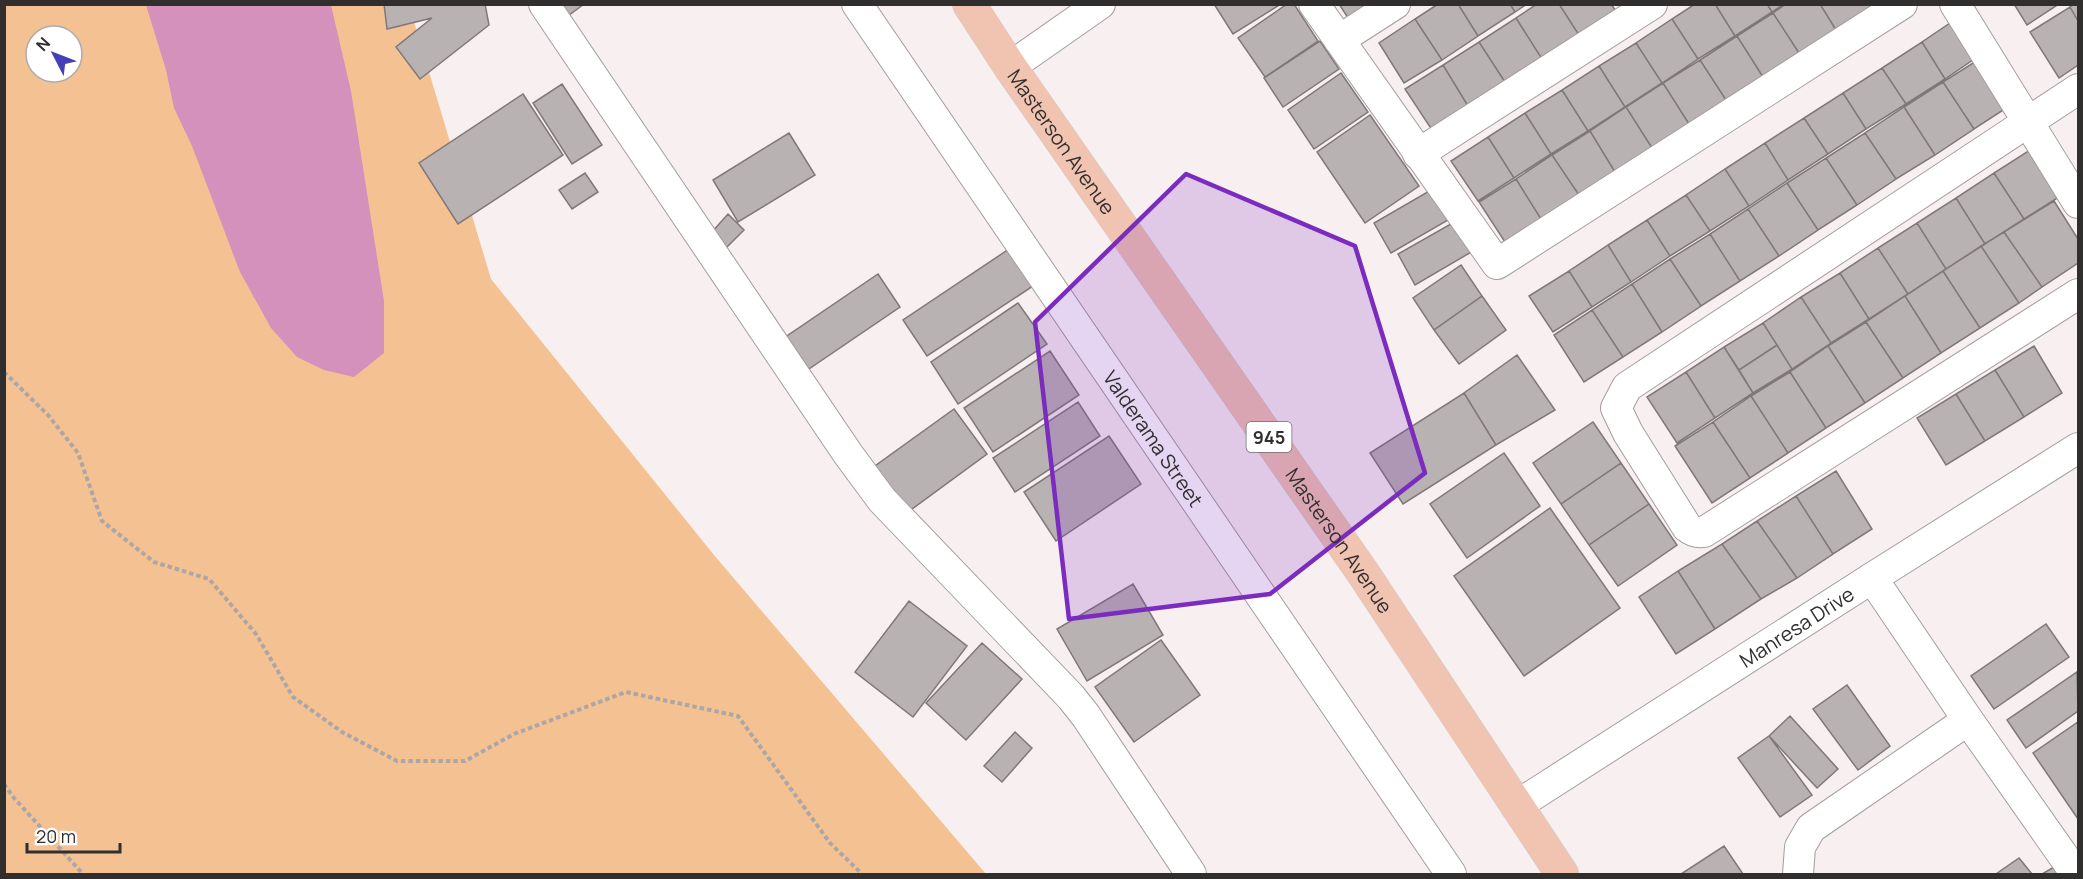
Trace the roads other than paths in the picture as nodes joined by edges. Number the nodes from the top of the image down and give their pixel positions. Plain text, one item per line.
1 (544, 4) edge
2 (857, 4) edge
3 (969, 4) edge
4 (1100, 4) edge
5 (1314, 4) edge
6 (1395, 4) edge
7 (1652, 4) edge
8 (1902, 4) edge
9 (1955, 4) edge
10 (1339, 40) junction
11 (1010, 67) junction
12 (2079, 89) edge
13 (2028, 121) junction
14 (1418, 154) junction
15 (2079, 203) edge
16 (2079, 294) edge
17 (2079, 448) edge
18 (1872, 578) junction
19 (1968, 720) junction
20 (1516, 806) junction
21 (1191, 874) edge
22 (1450, 874) edge
23 (1562, 874) edge
24 (1798, 874) edge
25 (2076, 874) edge

1 - 21 street
2 - 22 street, Valderama Street
3 - 11 main road, Masterson Avenue / 945
4 - 11 street
5 - 10 street
6 - 10 street
7 - 14 street
8 - 14 street
9 - 13 street
10 - 14 street
11 - 20 main road, Masterson Avenue / 945
12 - 13 street
13 - 15 street
13 - 16 street
17 - 18 street, Manresa Drive
18 - 19 street
18 - 20 street, Manresa Drive
19 - 24 street
19 - 25 street
20 - 23 main road, Masterson Avenue / 945

